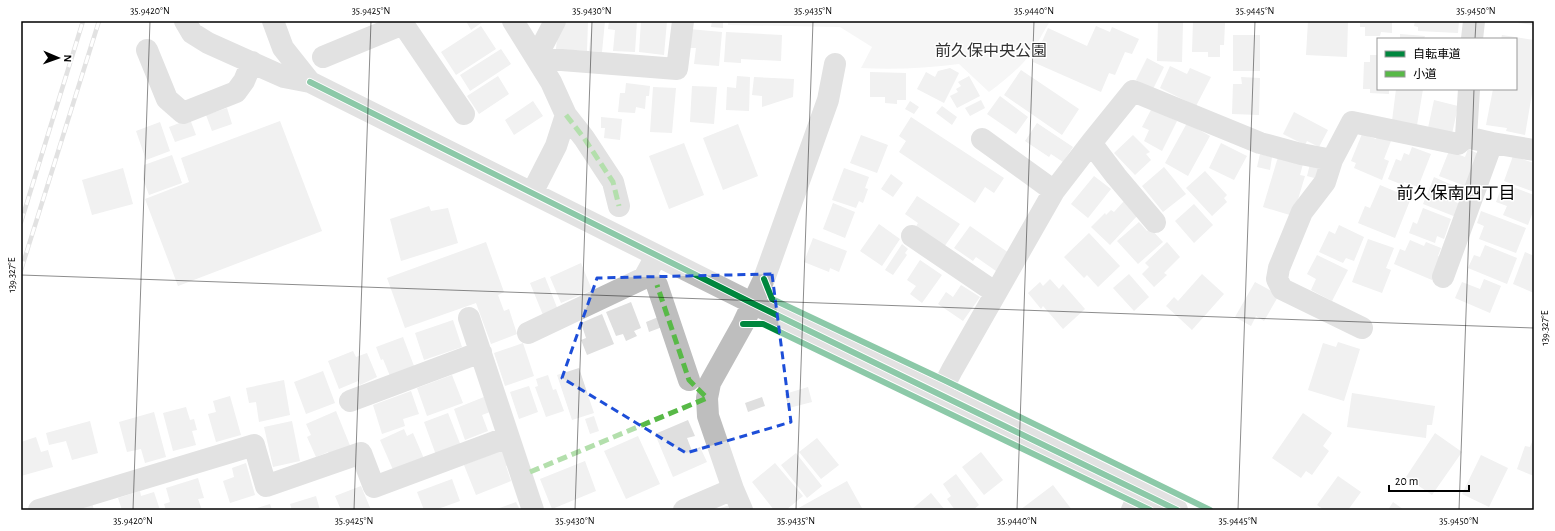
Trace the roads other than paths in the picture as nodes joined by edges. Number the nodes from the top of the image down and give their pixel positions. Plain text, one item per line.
1 (185, 21) edge
2 (273, 21) edge
3 (513, 21) edge
4 (555, 21) edge
5 (683, 21) edge
6 (1474, 21) edge
7 (402, 23) edge
8 (1472, 38) edge
9 (147, 50) dead end
10 (323, 57) dead end
11 (536, 58) junction
12 (252, 62) junction
13 (835, 64) dead end
14 (310, 82) junction
15 (1469, 90) edge
16 (464, 114) dead end
17 (566, 115) junction
18 (1466, 137) junction
19 (982, 139) dead end
20 (1091, 143) junction
21 (1492, 144) junction
22 (1534, 150) edge
23 (1332, 160) junction
24 (1054, 191) junction
25 (532, 193) junction
26 (619, 206) dead end
27 (1155, 222) dead end
28 (912, 236) dead end
29 (656, 256) junction
30 (1443, 277) dead end
31 (657, 285) dead end
32 (996, 293) junction
33 (752, 304) junction
34 (469, 318) dead end
35 (1362, 328) dead end
36 (528, 333) dead end
37 (480, 352) junction
38 (690, 380) dead end
39 (939, 395) junction
40 (350, 401) dead end
41 (508, 437) junction
42 (733, 489) junction
43 (1136, 501) edge
44 (39, 510) edge
45 (533, 510) edge
46 (684, 510) edge
47 (742, 510) edge
48 (1177, 510) edge

1 - 12 street
2 - 14 street
3 - 11 street
4 - 11 street
5 - 11 street
6 - 8 street
7 - 10 street
7 - 16 street
9 - 12 street
11 - 17 street
12 - 14 street
13 - 33 street
14 - 25 street
15 - 18 street
17 - 25 street
17 - 26 street
18 - 21 street
18 - 23 street
19 - 24 street
20 - 23 street
20 - 24 street
20 - 27 street
21 - 22 street
21 - 30 street
23 - 35 street
24 - 32 street
25 - 29 street
28 - 32 street
29 - 33 street
29 - 36 street
31 - 38 street
32 - 39 street
33 - 39 street
33 - 42 street
34 - 37 street
37 - 40 street
37 - 41 street
39 - 43 street
41 - 44 street
41 - 45 street
42 - 46 street
42 - 47 street
43 - 48 street

